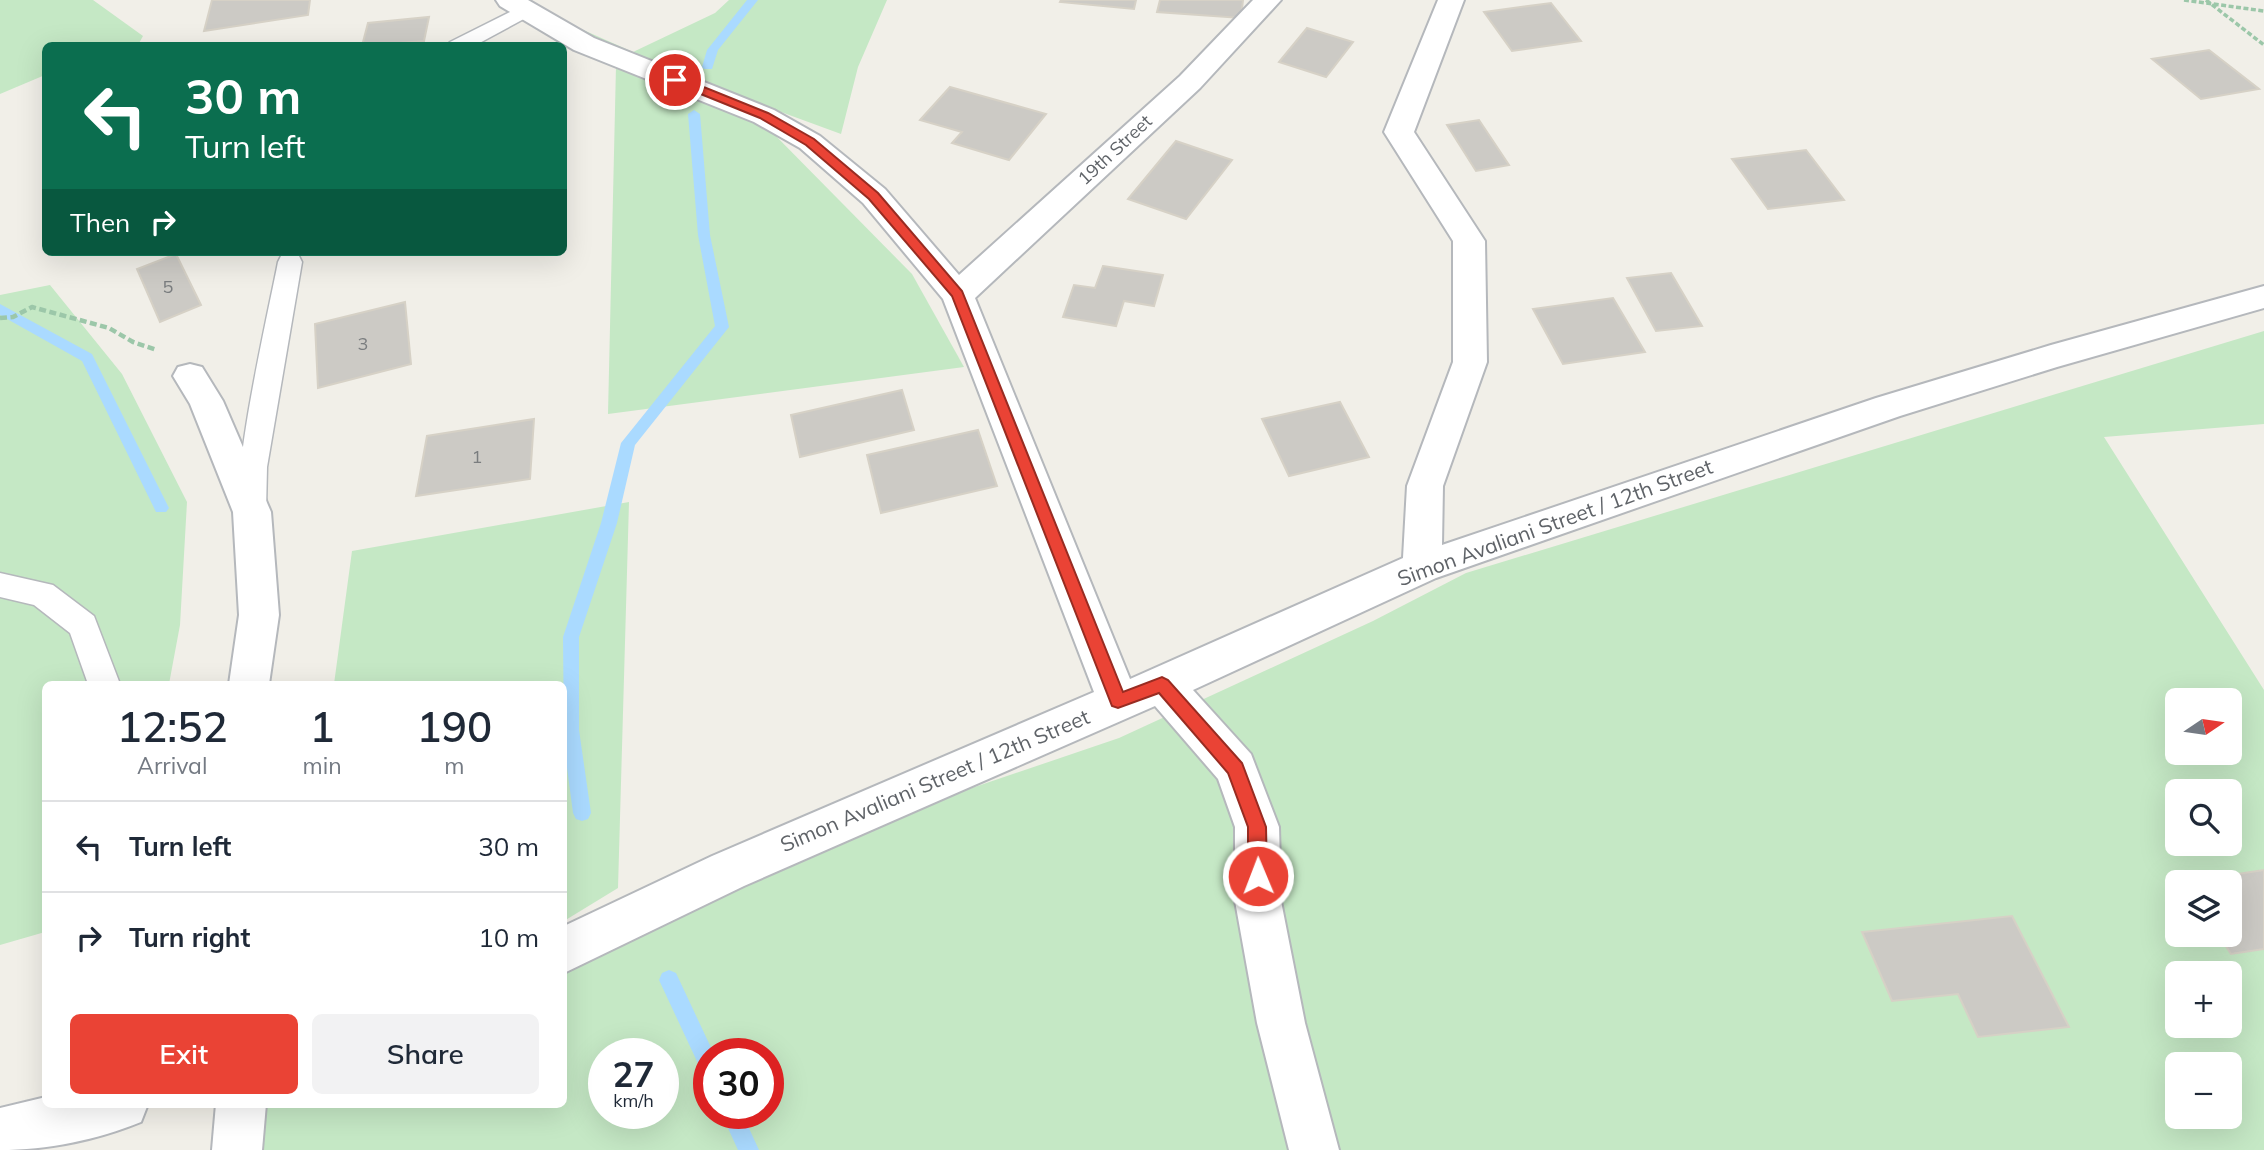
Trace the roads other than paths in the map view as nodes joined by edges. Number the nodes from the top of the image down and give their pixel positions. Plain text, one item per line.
1 (1268, 0) edge
2 (1451, 0) edge
3 (517, 5) edge
4 (463, 42) edge
5 (290, 261) dead end
6 (958, 295) junction
7 (2264, 297) edge
8 (190, 376) road end
9 (252, 512) junction
10 (1422, 567) junction
11 (0, 585) edge
12 (103, 681) edge
13 (249, 681) edge
14 (1162, 685) junction
15 (1118, 701) junction
16 (567, 949) edge
17 (107, 1108) edge
18 (241, 1108) edge
19 (0, 1133) edge
20 (237, 1150) edge
21 (1314, 1150) edge

1 - 6 street, 19th Street
2 - 10 street
3 - 4 lane
3 - 6 street
5 - 9 lane
6 - 15 street
7 - 10 street, Simon Avaliani Street / 12th Street
8 - 9 street
9 - 13 street
10 - 14 street, Simon Avaliani Street / 12th Street
11 - 12 lane
14 - 15 street, Simon Avaliani Street / 12th Street
14 - 21 street
15 - 16 street, Simon Avaliani Street / 12th Street
17 - 19 street
18 - 20 street

